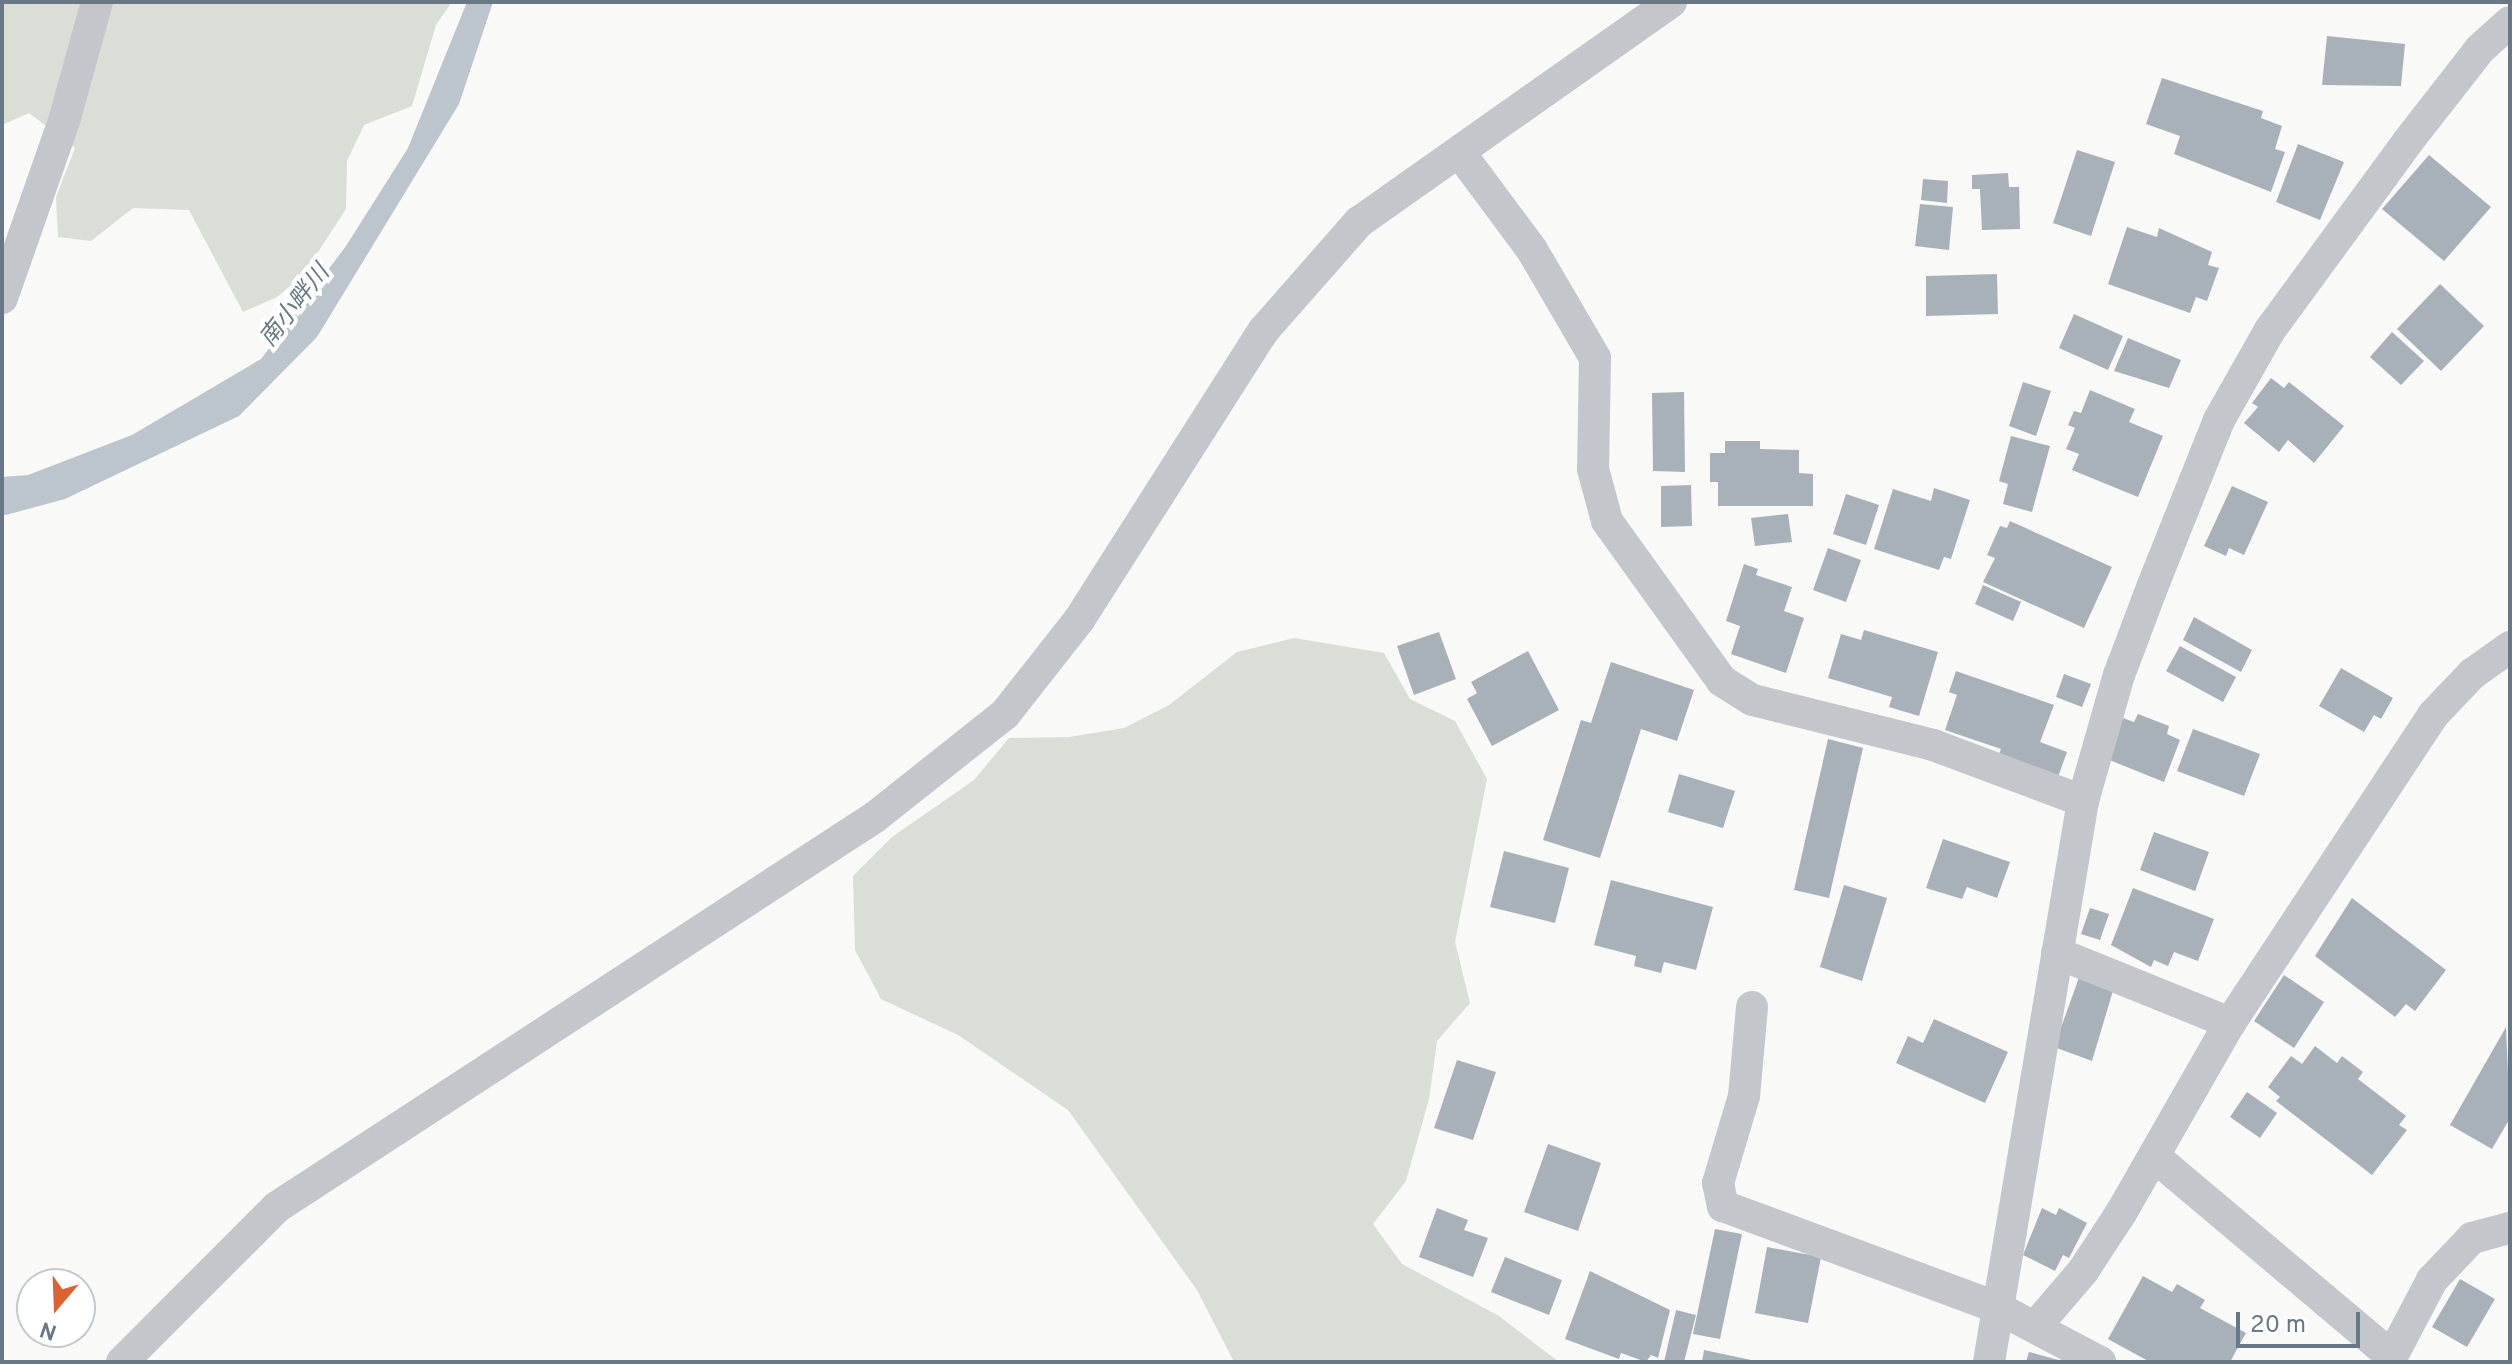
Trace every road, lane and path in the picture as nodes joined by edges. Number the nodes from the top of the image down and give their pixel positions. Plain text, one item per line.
1 (97, 2) edge
2 (1671, 2) edge
3 (2510, 22) edge
4 (1460, 153) junction
5 (2, 298) edge
6 (2510, 647) edge
7 (2083, 801) junction
8 (2057, 953) junction
9 (1752, 1007) dead end
10 (2230, 1023) junction
11 (2155, 1157) junction
12 (2510, 1228) edge
13 (1996, 1307) junction
14 (2036, 1326) junction
15 (2389, 1358) edge
16 (122, 1362) edge
17 (1989, 1362) edge
18 (2100, 1362) edge

1 - 5 street
2 - 4 street
3 - 7 street
4 - 7 street
4 - 16 street
6 - 10 street
7 - 8 street
8 - 10 street
8 - 13 street
9 - 13 street
10 - 11 street
11 - 14 street
11 - 15 street
12 - 15 street
13 - 14 street
13 - 17 street
14 - 18 street

